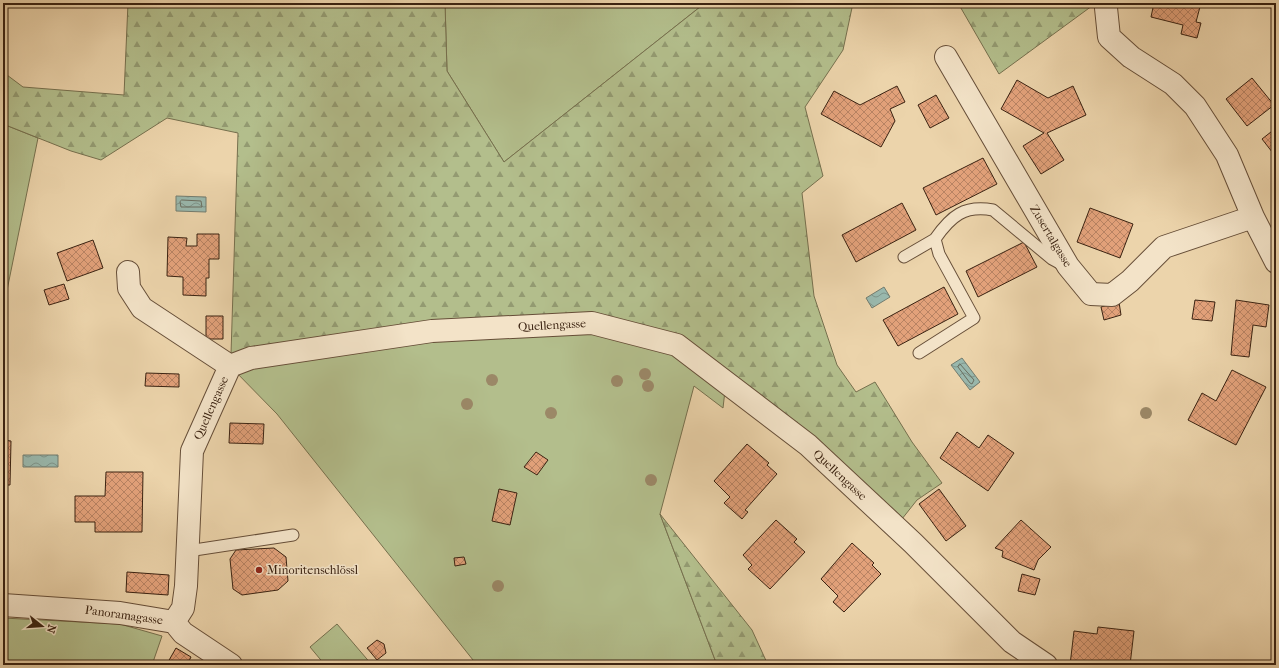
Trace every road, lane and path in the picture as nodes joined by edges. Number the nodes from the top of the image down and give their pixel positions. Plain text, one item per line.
1 (1107, 3) edge
2 (946, 57) dead end
3 (1253, 216) junction
4 (935, 239) junction
5 (904, 257) dead end
6 (1276, 262) edge
7 (1068, 266) junction
8 (128, 272) dead end
9 (919, 353) dead end
10 (230, 366) junction
11 (293, 535) dead end
12 (188, 552) junction
13 (3, 605) edge
14 (174, 622) junction
15 (231, 665) edge
16 (1046, 665) edge

1 - 3 street
2 - 7 street, Zusertalgasse
3 - 6 street
3 - 7 street, Zusertalgasse
4 - 5 lane
4 - 7 lane
4 - 9 lane
8 - 10 street
10 - 12 street, Quellengasse
10 - 16 street, Quellengasse
11 - 12 lane
12 - 14 street, Quellengasse
13 - 14 street, Panoramagasse
14 - 15 street, Panoramagasse

